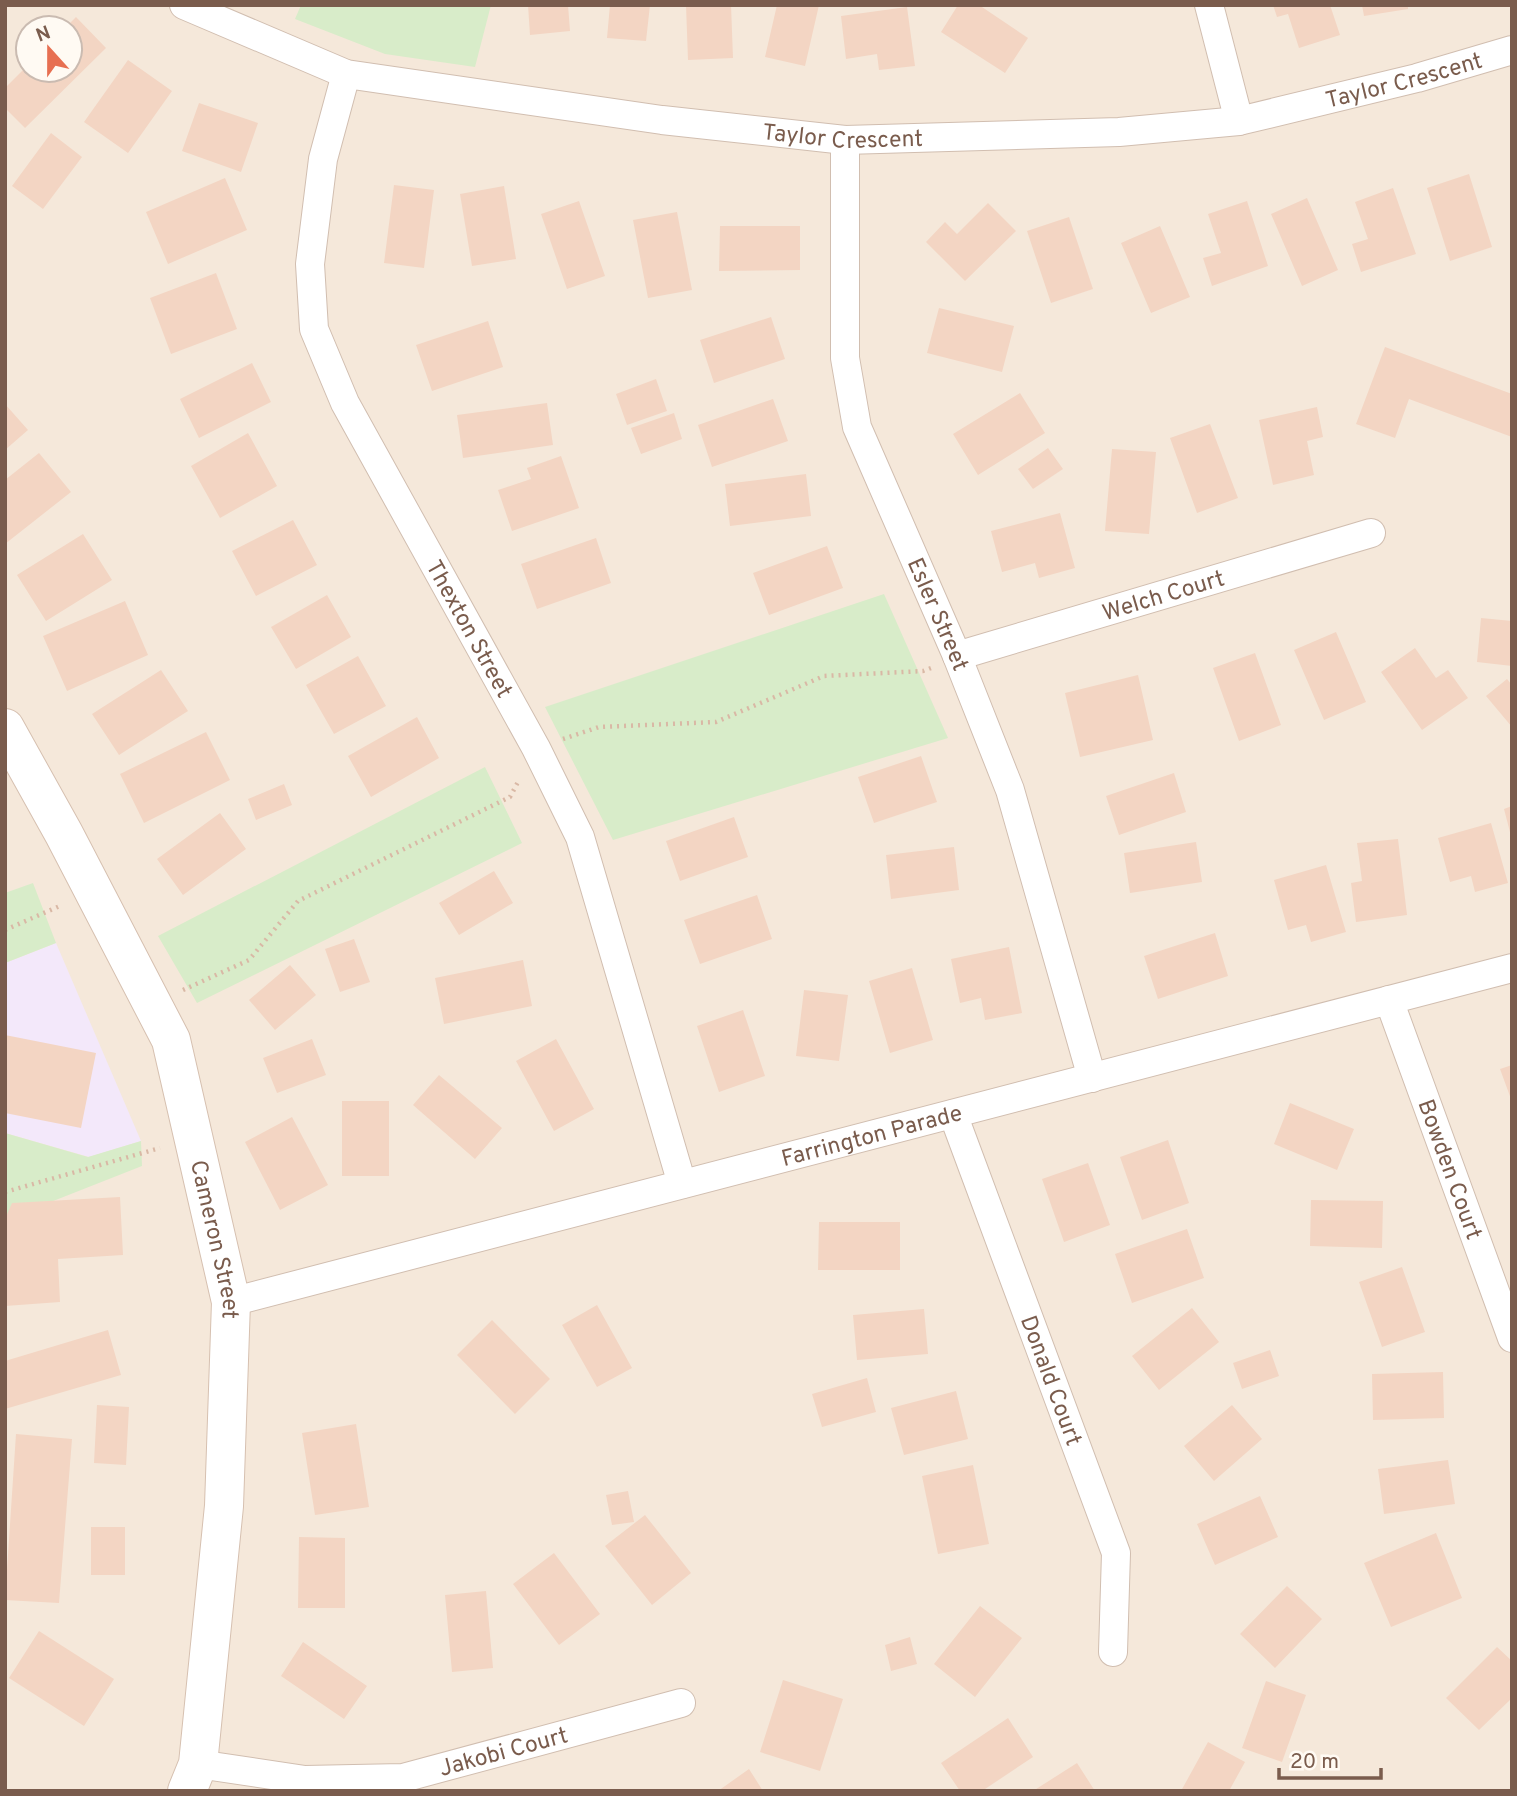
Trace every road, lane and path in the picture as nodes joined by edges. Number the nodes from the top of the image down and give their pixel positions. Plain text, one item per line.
1 (184, 5) edge
2 (1209, 5) edge
3 (1512, 50) edge
4 (346, 74) junction
5 (1239, 121) junction
6 (845, 140) junction
7 (1371, 533) dead end
8 (957, 656) junction
9 (5, 728) edge
10 (536, 748) junction
11 (93, 890) junction
12 (5, 930) edge
13 (1512, 968) edge
14 (1389, 1000) junction
15 (153, 1005) junction
16 (1092, 1078) junction
17 (953, 1114) junction
18 (194, 1138) junction
19 (682, 1184) junction
20 (5, 1192) edge
21 (231, 1302) junction
22 (1512, 1338) edge
23 (1113, 1652) dead end
24 (681, 1703) dead end
25 (193, 1777) edge

1 - 4 street, Taylor Crescent
2 - 5 street
3 - 5 street, Taylor Crescent
4 - 6 street, Taylor Crescent
4 - 10 street, Thexton Street
5 - 6 street, Taylor Crescent
6 - 8 street, Esler Street
7 - 8 street, Welch Court
8 - 10 path
8 - 16 street, Esler Street
9 - 11 street, Cameron Street
10 - 15 path
10 - 19 street, Thexton Street
11 - 12 path
11 - 15 street, Cameron Street
13 - 14 street, Farrington Parade
14 - 16 street, Farrington Parade
14 - 22 street, Bowden Court
15 - 18 street, Cameron Street
16 - 17 street, Farrington Parade
17 - 19 street, Farrington Parade
17 - 23 street, Donald Court
18 - 20 path
18 - 21 street, Cameron Street
19 - 21 street, Farrington Parade
21 - 25 street, Cameron Street
24 - 25 street, Jakobi Court

